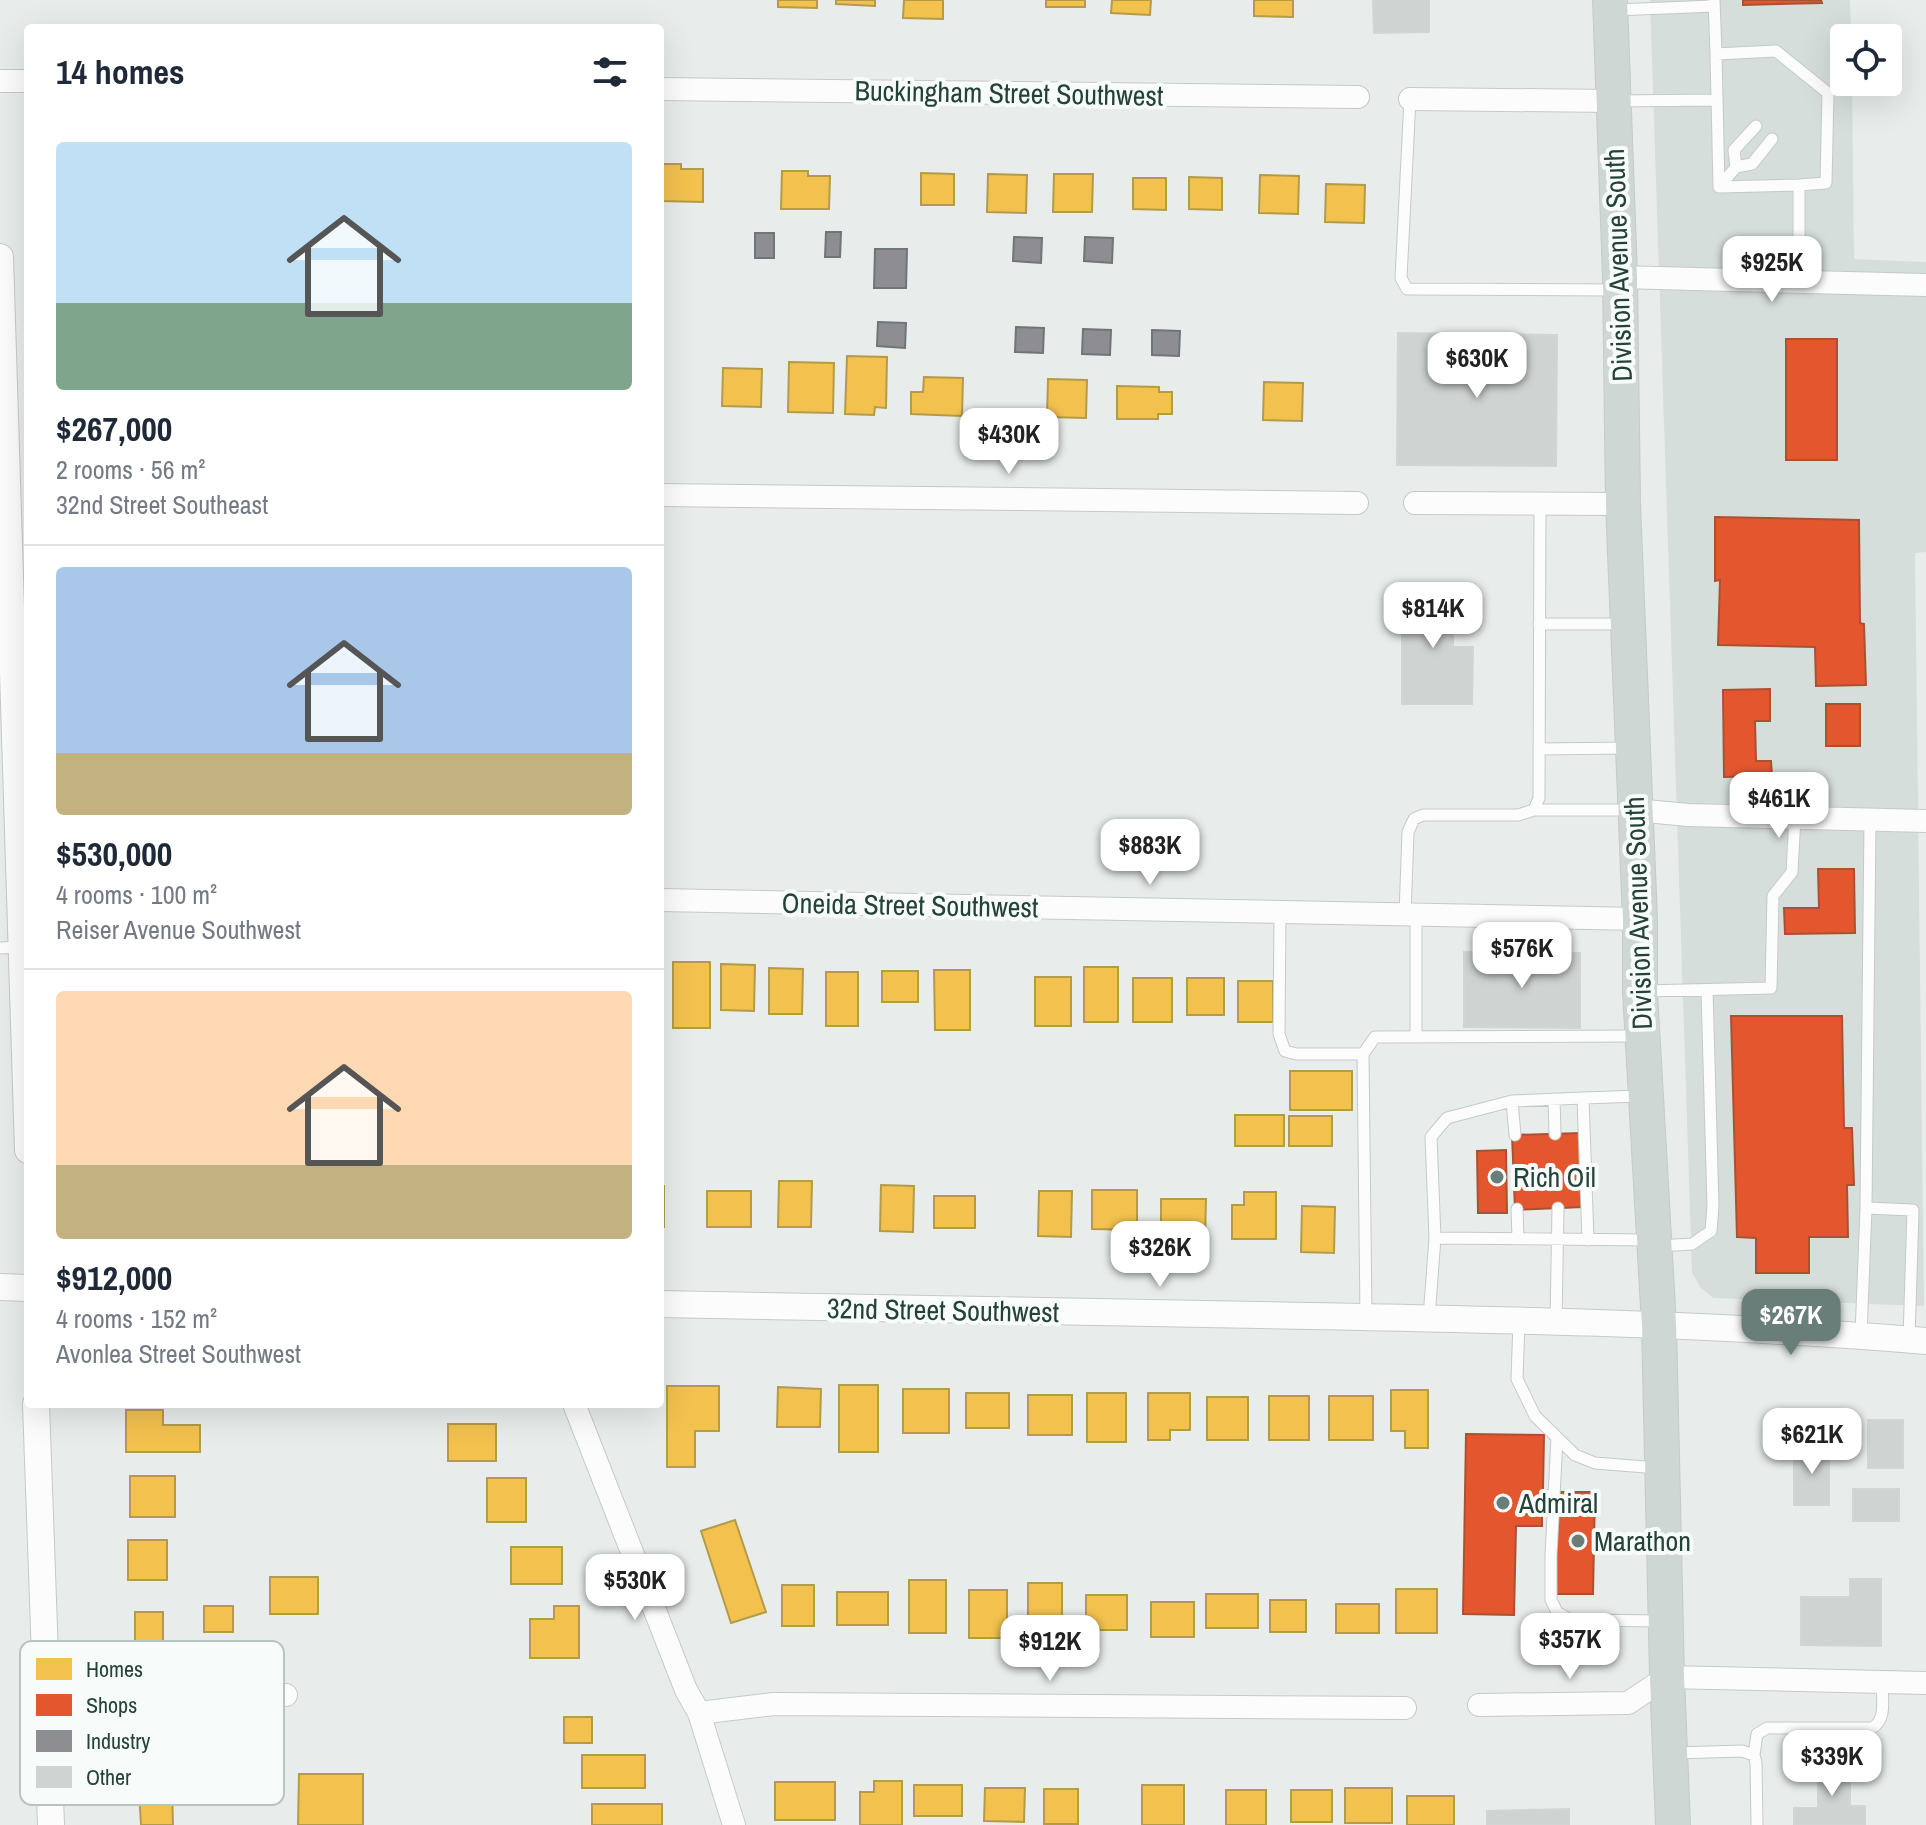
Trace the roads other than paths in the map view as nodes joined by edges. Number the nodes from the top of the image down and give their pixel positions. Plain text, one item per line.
1 (1714, 3) edge
2 (1610, 5) edge
3 (1716, 54) junction
4 (0, 81) edge
5 (24, 81) edge
6 (1815, 83) junction
7 (664, 89) edge
8 (1807, 93) dead end
9 (1358, 97) dead end
10 (1410, 99) joint
11 (1717, 100) junction
12 (1613, 101) junction
13 (1756, 126) dead end
14 (1772, 139) dead end
15 (1736, 167) junction
16 (1799, 185) junction
17 (1719, 187) junction
18 (0, 257) edge
19 (1799, 282) junction
20 (1620, 283) junction
21 (1926, 285) edge
22 (18, 487) edge
23 (664, 495) edge
24 (1357, 503) dead end
25 (1415, 503) dead end
26 (1540, 503) junction
27 (1623, 504) junction
28 (1539, 624) junction
29 (1628, 624) junction
30 (1633, 748) junction
31 (1539, 749) junction
32 (1534, 810) junction
33 (1635, 810) junction
34 (1795, 817) junction
35 (1870, 820) junction
36 (1926, 821) edge
37 (664, 900) edge
38 (1280, 913) junction
39 (1410, 915) junction
40 (1640, 919) junction
41 (11, 947) edge
42 (1707, 990) junction
43 (1640, 992) junction
44 (1643, 1036) junction
45 (1416, 1037) junction
46 (1363, 1054) junction
47 (1646, 1095) junction
48 (1583, 1098) junction
49 (1554, 1099) junction
50 (1512, 1101) junction
51 (24, 1102) edge
52 (1555, 1134) dead end
53 (1515, 1135) dead end
54 (1558, 1208) dead end
55 (1866, 1208) junction
56 (1517, 1209) dead end
57 (1435, 1238) junction
58 (1518, 1239) junction
59 (1557, 1240) junction
60 (1588, 1240) junction
61 (1654, 1243) junction
62 (0, 1287) edge
63 (24, 1288) edge
64 (664, 1304) edge
65 (1366, 1317) junction
66 (1429, 1318) junction
67 (1519, 1321) junction
68 (1556, 1322) junction
69 (1659, 1325) junction
70 (1861, 1335) junction
71 (1918, 1340) edge
72 (36, 1408) edge
73 (576, 1408) edge
74 (1557, 1438) junction
75 (1662, 1469) junction
76 (1666, 1620) junction
77 (46, 1641) edge
78 (1667, 1677) junction
79 (1882, 1682) junction
80 (1926, 1683) edge
81 (1479, 1705) dead end
82 (1405, 1708) dead end
83 (699, 1713) junction
84 (1670, 1753) junction
85 (1754, 1755) junction
86 (51, 1805) edge
87 (51, 1825) edge
88 (734, 1825) edge
89 (1673, 1825) edge
90 (1757, 1825) edge

1 - 2 lane
1 - 3 lane
2 - 12 main road, Division Avenue South
3 - 6 lane
3 - 11 lane
4 - 5 street
6 - 8 lane
6 - 16 lane
7 - 9 street, Buckingham Street Southwest
10 - 12 street
10 - 20 lane
11 - 12 lane
11 - 17 lane
12 - 20 main road, Division Avenue South
13 - 15 lane
14 - 15 lane
15 - 17 lane
16 - 17 lane
16 - 19 lane
18 - 22 street
19 - 20 street
19 - 21 street
20 - 27 main road, Division Avenue South
22 - 41 street
23 - 24 street
25 - 26 street
26 - 27 street
26 - 28 lane
27 - 29 main road, Division Avenue South
28 - 29 lane
28 - 31 lane
29 - 30 main road, Division Avenue South
30 - 31 lane
30 - 33 main road, Division Avenue South
31 - 32 lane
32 - 33 lane
32 - 39 lane
33 - 34 street
33 - 40 main road, Division Avenue South
34 - 35 street
34 - 42 lane
35 - 36 street
35 - 55 lane
37 - 38 street, Oneida Street Southwest
38 - 39 street, Oneida Street Southwest
38 - 46 lane
39 - 40 street, Oneida Street Southwest
39 - 45 lane
40 - 43 main road, Division Avenue South
41 - 51 street
42 - 43 lane
42 - 61 lane
43 - 44 main road, Division Avenue South
44 - 45 lane
44 - 47 main road, Division Avenue South
45 - 46 lane
46 - 65 lane
47 - 48 lane
47 - 61 main road, Division Avenue South
48 - 49 lane
48 - 60 lane
49 - 50 lane
49 - 52 lane
50 - 53 lane
50 - 57 lane
54 - 59 lane
55 - 70 lane
55 - 71 lane
56 - 58 lane
57 - 58 lane
57 - 66 lane
58 - 59 lane
59 - 60 lane
59 - 68 lane
60 - 61 lane
61 - 69 main road, Division Avenue South
62 - 63 street
64 - 65 street, 32nd Street Southwest
65 - 66 street, 32nd Street Southwest
66 - 67 street, 32nd Street Southwest
67 - 68 street, 32nd Street Southwest
67 - 74 lane
68 - 69 street, 32nd Street Southwest
69 - 70 street, 32nd Street Southwest
69 - 75 main road, Division Avenue South
70 - 71 street, 32nd Street Southwest
72 - 77 street
73 - 83 street
74 - 75 lane
74 - 76 lane
75 - 76 main road, Division Avenue South
76 - 78 main road, Division Avenue South
78 - 79 street
78 - 81 street
78 - 84 main road, Division Avenue South
79 - 80 street
79 - 85 lane
82 - 83 street
83 - 88 street
84 - 85 lane
84 - 89 main road, Division Avenue South
85 - 90 lane
86 - 87 street

